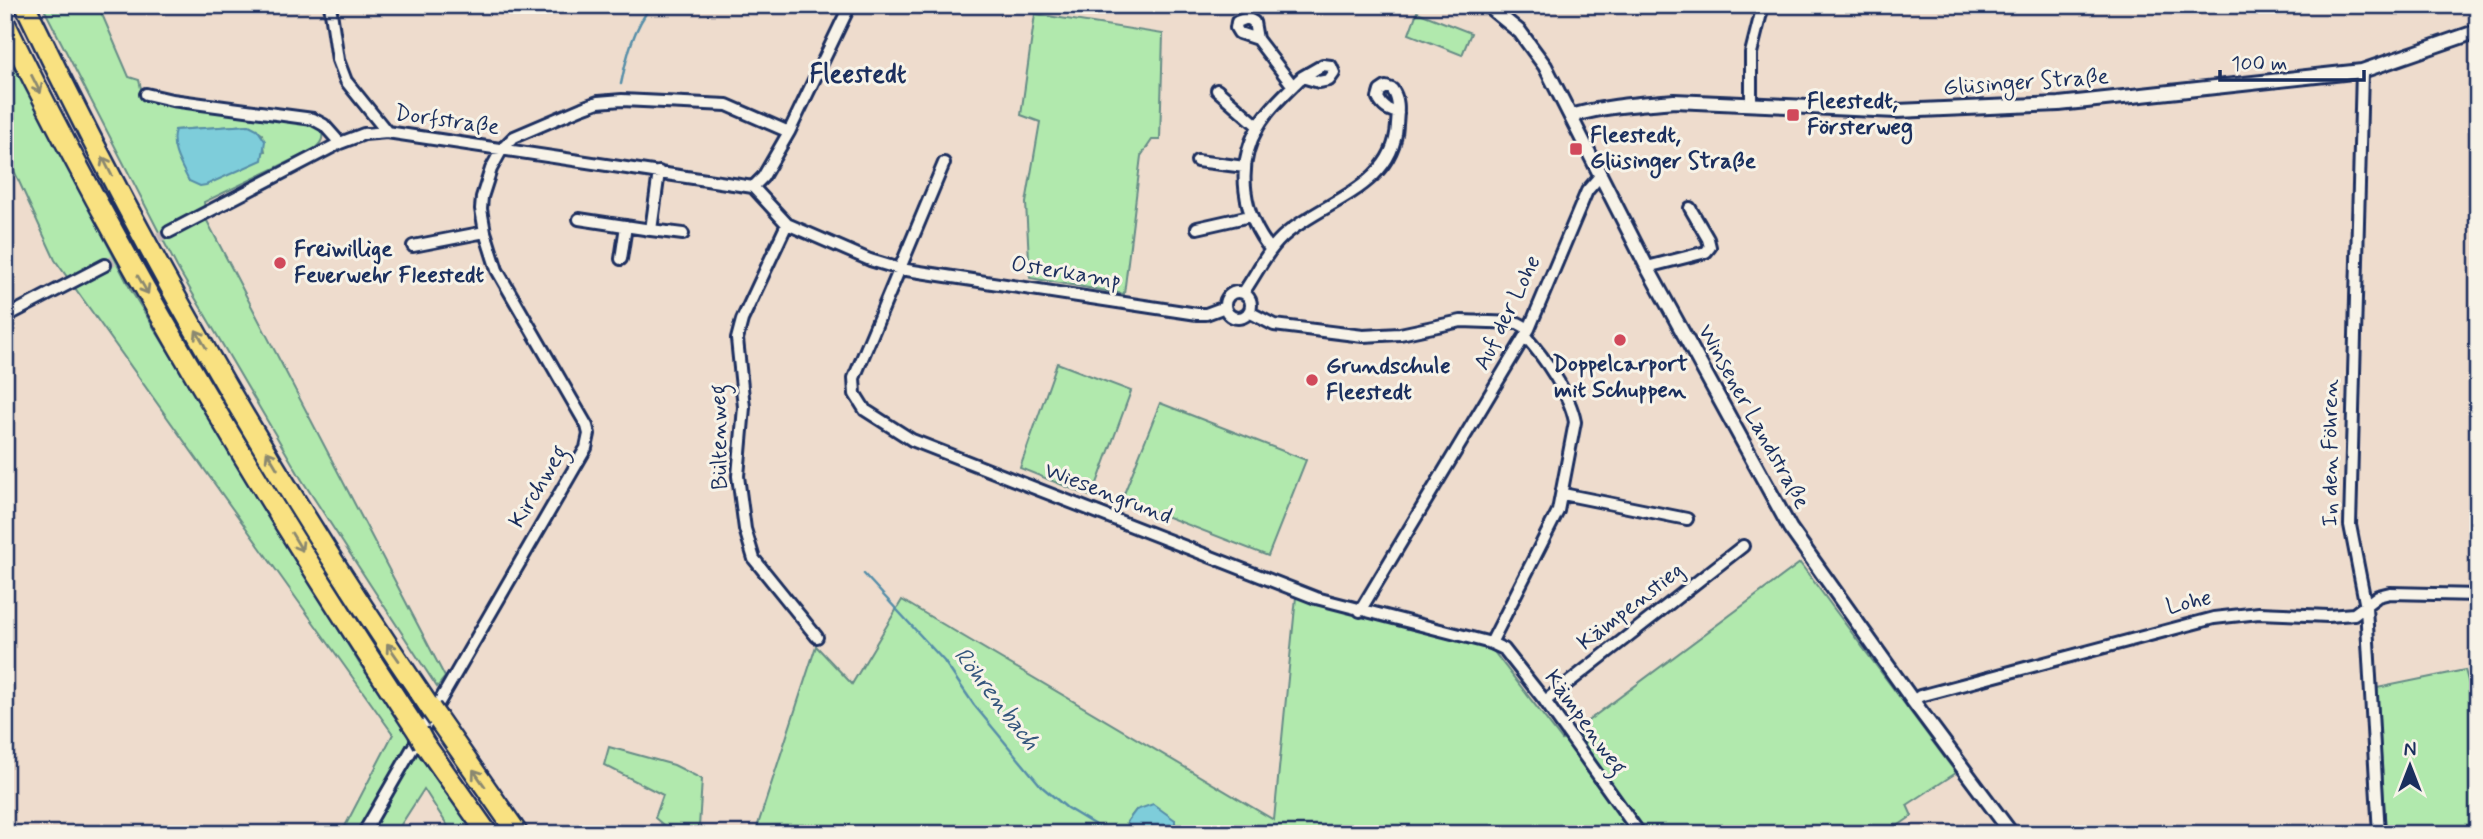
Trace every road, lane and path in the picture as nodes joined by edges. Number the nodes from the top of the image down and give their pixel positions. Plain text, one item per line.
1 (25, 5) edge
2 (330, 5) edge
3 (850, 5) edge
4 (1487, 5) edge
5 (1763, 5) edge
6 (5, 23) edge
7 (2478, 31) edge
8 (1256, 39) dead end
9 (2362, 71) junction
10 (1217, 90) dead end
11 (146, 94) dead end
12 (1751, 105) junction
13 (1398, 113) dead end
14 (1571, 116) junction
15 (1258, 126) junction
16 (387, 132) junction
17 (789, 132) junction
18 (340, 143) junction
19 (502, 149) junction
20 (1197, 161) dead end
21 (944, 163) dead end
22 (1245, 167) junction
23 (659, 172) junction
24 (1600, 176) junction
25 (753, 187) junction
26 (1690, 208) dead end
27 (1250, 216) junction
28 (579, 219) dead end
29 (788, 224) junction
30 (626, 226) junction
31 (1197, 228) dead end
32 (651, 230) junction
33 (169, 232) tunnel mouth
34 (485, 232) junction
35 (683, 234) dead end
36 (413, 246) dead end
37 (1271, 250) junction
38 (621, 260) dead end
39 (105, 265) tunnel mouth
40 (1647, 267) junction
41 (900, 269) junction
42 (1243, 293) junction
43 (1225, 307) junction
44 (1249, 312) junction
45 (5, 317) edge
46 (1527, 332) junction
47 (1563, 494) junction
48 (1687, 519) dead end
49 (1743, 546) dead end
50 (2478, 595) edge
51 (2366, 607) junction
52 (1360, 611) junction
53 (817, 637) dead end
54 (1491, 643) junction
55 (1545, 701) junction
56 (1913, 701) junction
57 (363, 834) edge
58 (488, 834) edge
59 (518, 834) edge
60 (1640, 834) edge
61 (2012, 834) edge
62 (2379, 834) edge

59 -> 1 highway
2 - 16 street
3 - 17 street
4 - 14 street, Winsener Landstraße
5 - 12 street
6 -> 58 highway
7 - 9 street, Glüsinger Straße
8 - 15 street
9 - 12 street, Glüsinger Straße
9 - 51 street, In den Föhren
10 - 15 street
11 - 18 street
12 - 14 street, Glüsinger Straße
13 - 37 street
14 - 24 street, Winsener Landstraße
15 - 22 street
16 - 18 street, Dorfstraße
16 - 19 street, Dorfstraße
17 - 19 street
17 - 25 street
18 - 33 street, Dorfstraße
19 - 23 street, Dorfstraße
19 - 34 street, Kirchweg
20 - 22 street
21 - 41 street
22 - 27 street
23 - 25 street, Dorfstraße
23 - 32 street
24 - 40 street, Winsener Landstraße
24 - 46 street, Auf der Lohe
25 - 29 street, Osterkamp
26 - 40 street
27 - 31 street
27 - 37 street
28 - 30 street
29 - 41 street, Osterkamp
29 - 53 street, Bültenweg
30 - 32 street
30 - 38 street
32 - 35 street
34 - 36 street
34 - 57 street, Kirchweg
37 - 42 street
39 - 45 street
40 - 56 street, Winsener Landstraße
41 - 43 street, Osterkamp
41 - 52 street, Wiesengrund
42 - 43 street, Osterkamp
42 - 44 street
43 - 44 street, Osterkamp
44 - 46 street, Osterkamp
46 - 47 street
46 - 52 street, Auf der Lohe
47 - 48 street
47 - 54 street
49 - 55 street, Kämpenstieg
50 - 51 street, Lohe
51 - 56 street, Lohe
51 - 62 street, In den Föhren
52 - 54 street, Wiesengrund
54 - 55 street, Kämpenweg
55 - 60 street, Kämpenweg
56 - 61 street, Winsener Landstraße

